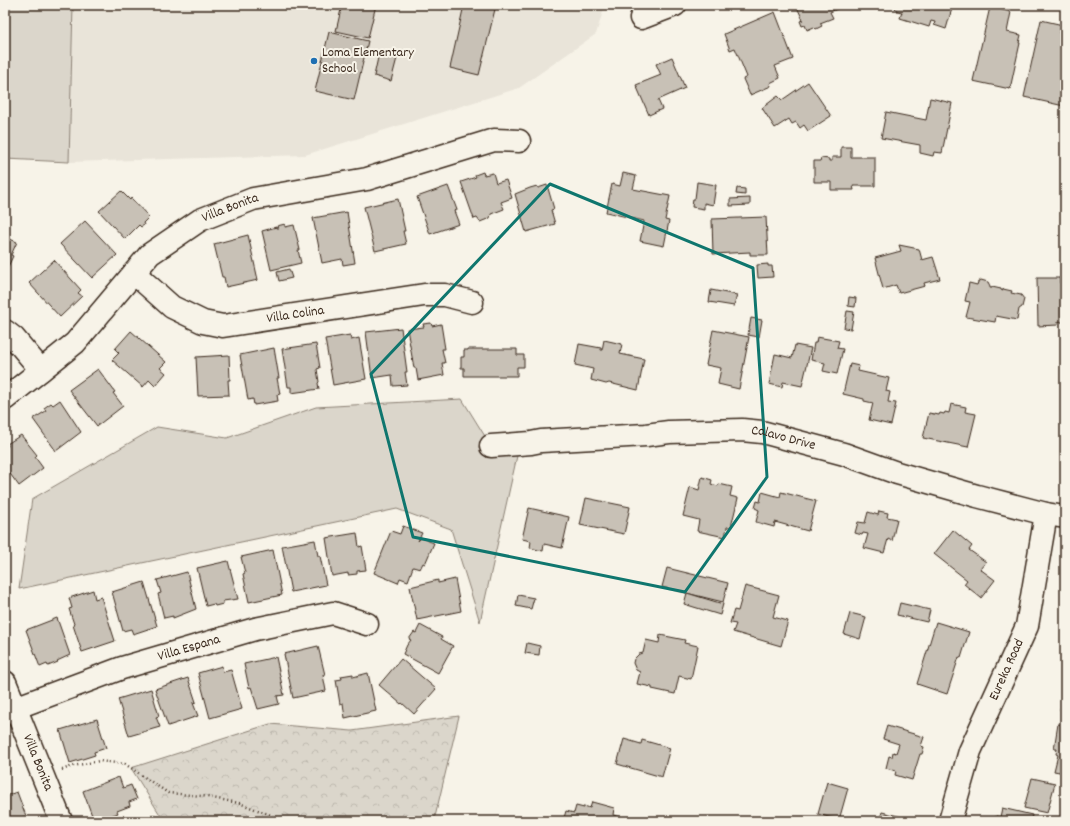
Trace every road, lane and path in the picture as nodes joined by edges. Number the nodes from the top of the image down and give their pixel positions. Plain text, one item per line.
1 (675, 5) edge
2 (641, 18) dead end
3 (519, 141) dead end
4 (134, 273) junction
5 (472, 302) dead end
6 (5, 331) edge
7 (41, 370) junction
8 (5, 398) edge
9 (491, 446) dead end
10 (1055, 516) edge
11 (367, 624) dead end
12 (5, 682) edge
13 (14, 708) junction
14 (42, 776) junction
15 (61, 821) edge
16 (278, 821) edge
17 (950, 821) edge

1 - 2 street
3 - 4 street, Villa Bonita
4 - 5 street, Villa Colina
4 - 7 street, Villa Bonita
6 - 7 street
7 - 8 street, Villa Bonita
9 - 10 street, Calavo Drive
10 - 17 street, Eureka Road
11 - 13 street, Villa Espana
12 - 13 street, Villa Bonita
13 - 14 street, Villa Bonita
14 - 15 street, Villa Bonita
14 - 16 path

